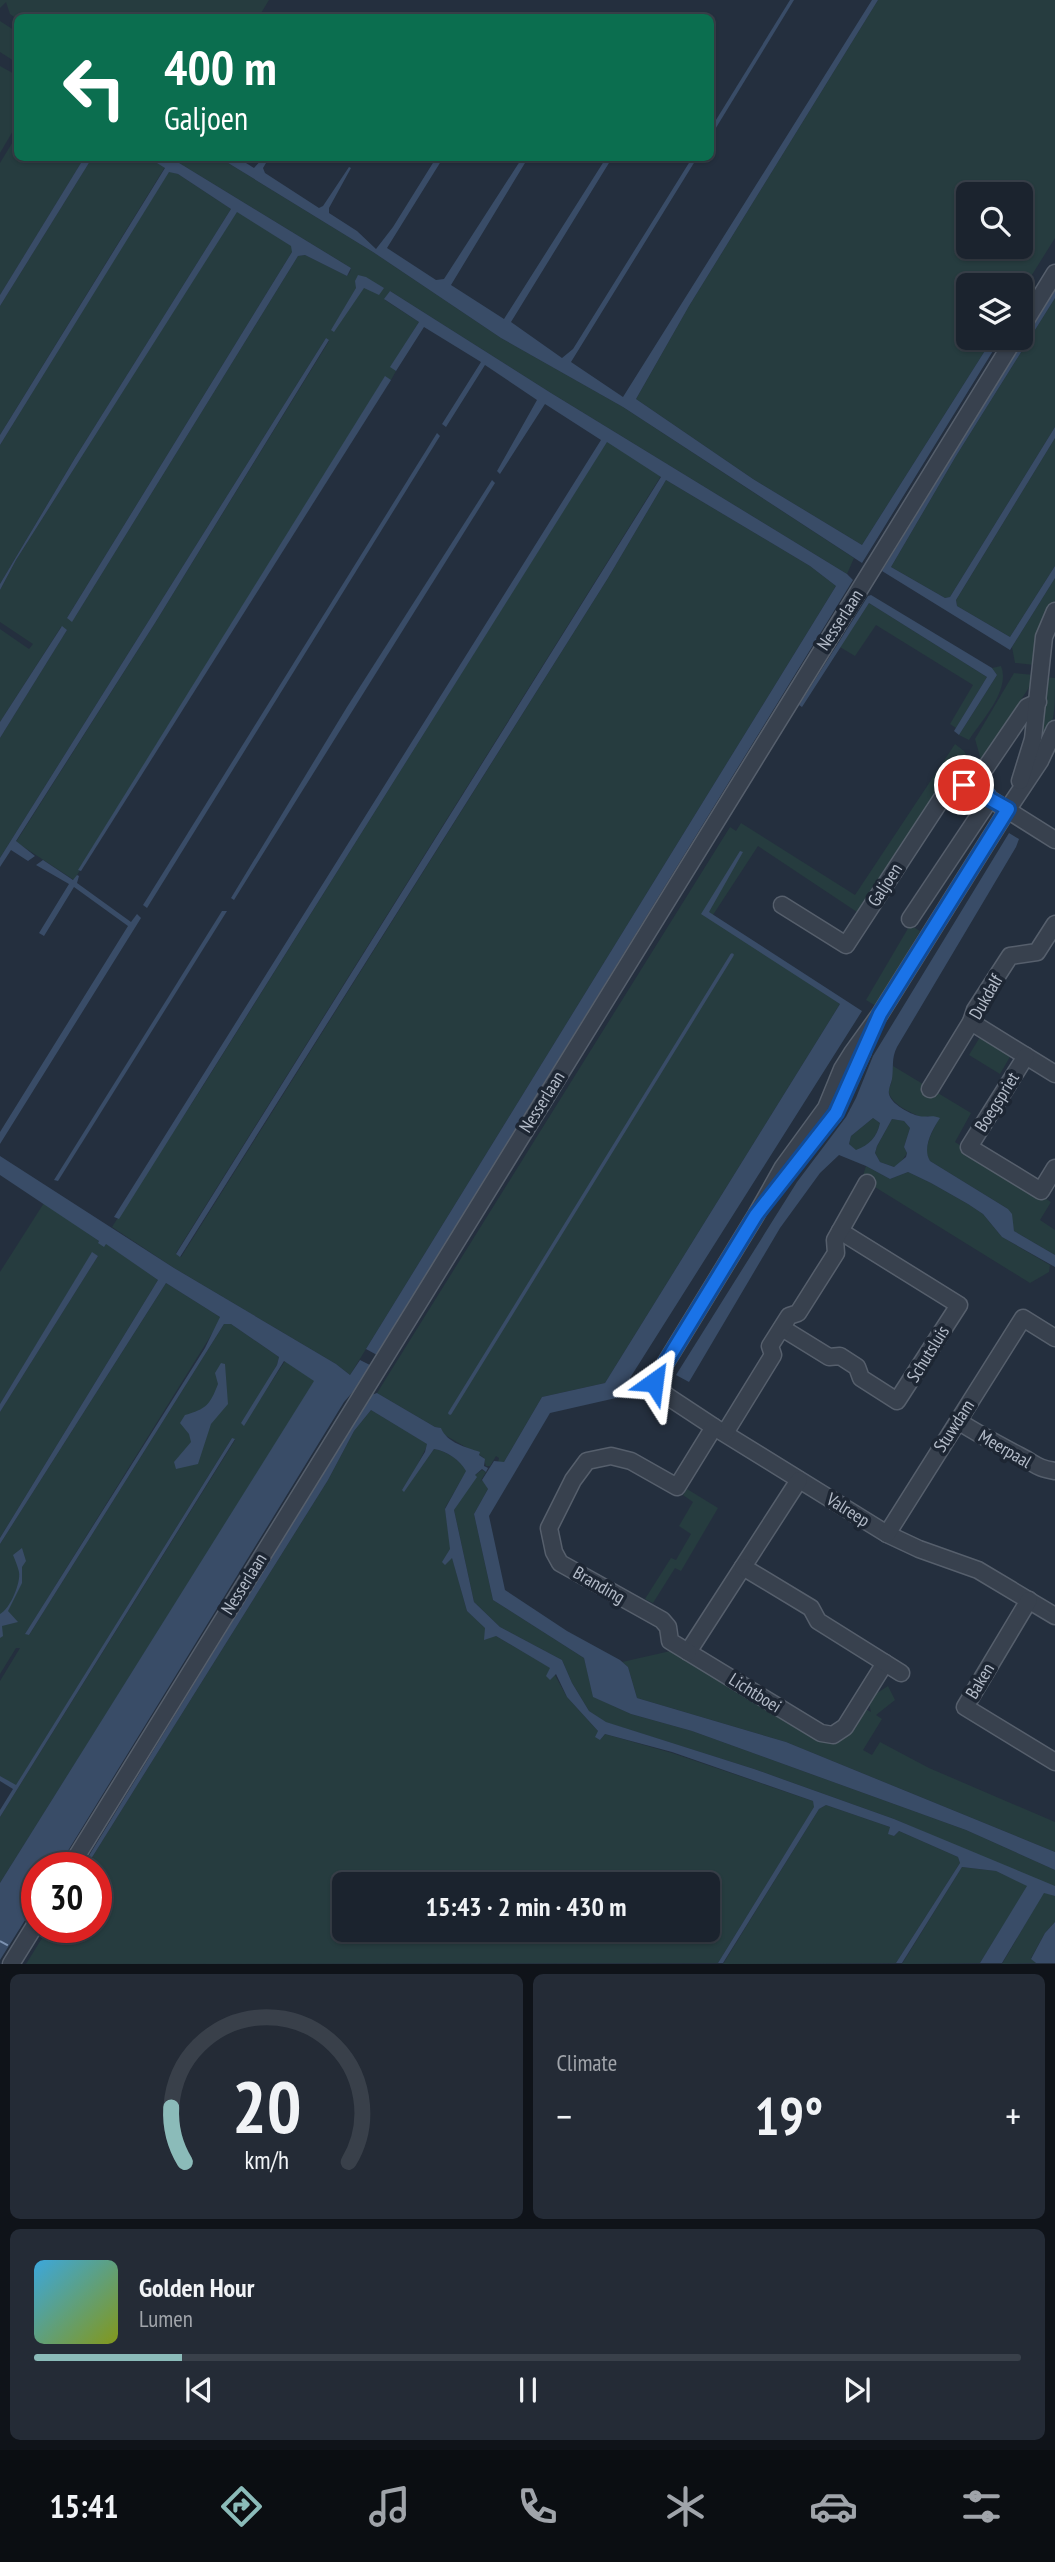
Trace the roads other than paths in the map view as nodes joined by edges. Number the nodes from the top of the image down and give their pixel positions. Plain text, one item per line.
1 (1055, 273) edge
2 (1033, 309) edge
3 (1008, 350) edge
4 (1055, 611) edge
5 (1038, 702) junction
6 (1055, 729) edge
7 (986, 793) junction
8 (1008, 809) junction
9 (1055, 840) edge
10 (782, 905) dead end
11 (910, 919) dead end
12 (1055, 924) edge
13 (971, 1022) junction
14 (1026, 1056) junction
15 (1055, 1074) edge
16 (930, 1089) dead end
17 (1055, 1168) edge
18 (867, 1183) dead end
19 (839, 1231) junction
20 (782, 1328) junction
21 (1055, 1338) edge
22 (958, 1421) junction
23 (719, 1430) junction
24 (1055, 1471) edge
25 (799, 1480) junction
26 (887, 1534) junction
27 (743, 1567) junction
28 (1029, 1600) junction
29 (1055, 1616) edge
30 (688, 1652) junction
31 (885, 1663) junction
32 (901, 1672) dead end
33 (1055, 1762) edge
34 (79, 1852) edge
35 (24, 1943) edge
36 (11, 1964) edge

1 - 2 street
3 - 34 street, Nesserlaan
4 - 5 street
5 - 7 street
5 - 8 street
6 - 8 street
7 - 8 street
7 - 10 street, Galjoen
7 - 11 street
8 - 9 street
8 - 23 street, Valreep
12 - 13 street, Dukdalf
13 - 14 street, Boegspriet
13 - 16 street, Dukdalf
14 - 15 street, Boegspriet
14 - 17 street, Boegspriet
18 - 19 street
19 - 20 street
19 - 20 street, Schutsluis
20 - 23 street
21 - 22 street, Stuwdam
22 - 24 street, Meerpaal
22 - 26 street, Stuwdam
23 - 25 street, Valreep
23 - 30 street, Branding
25 - 26 street, Valreep
25 - 27 street
26 - 28 street, Valreep
27 - 30 street
27 - 31 street
28 - 29 street, Valreep
28 - 33 street, Baken
30 - 31 street, Lichtboei
31 - 32 street
35 - 36 street

